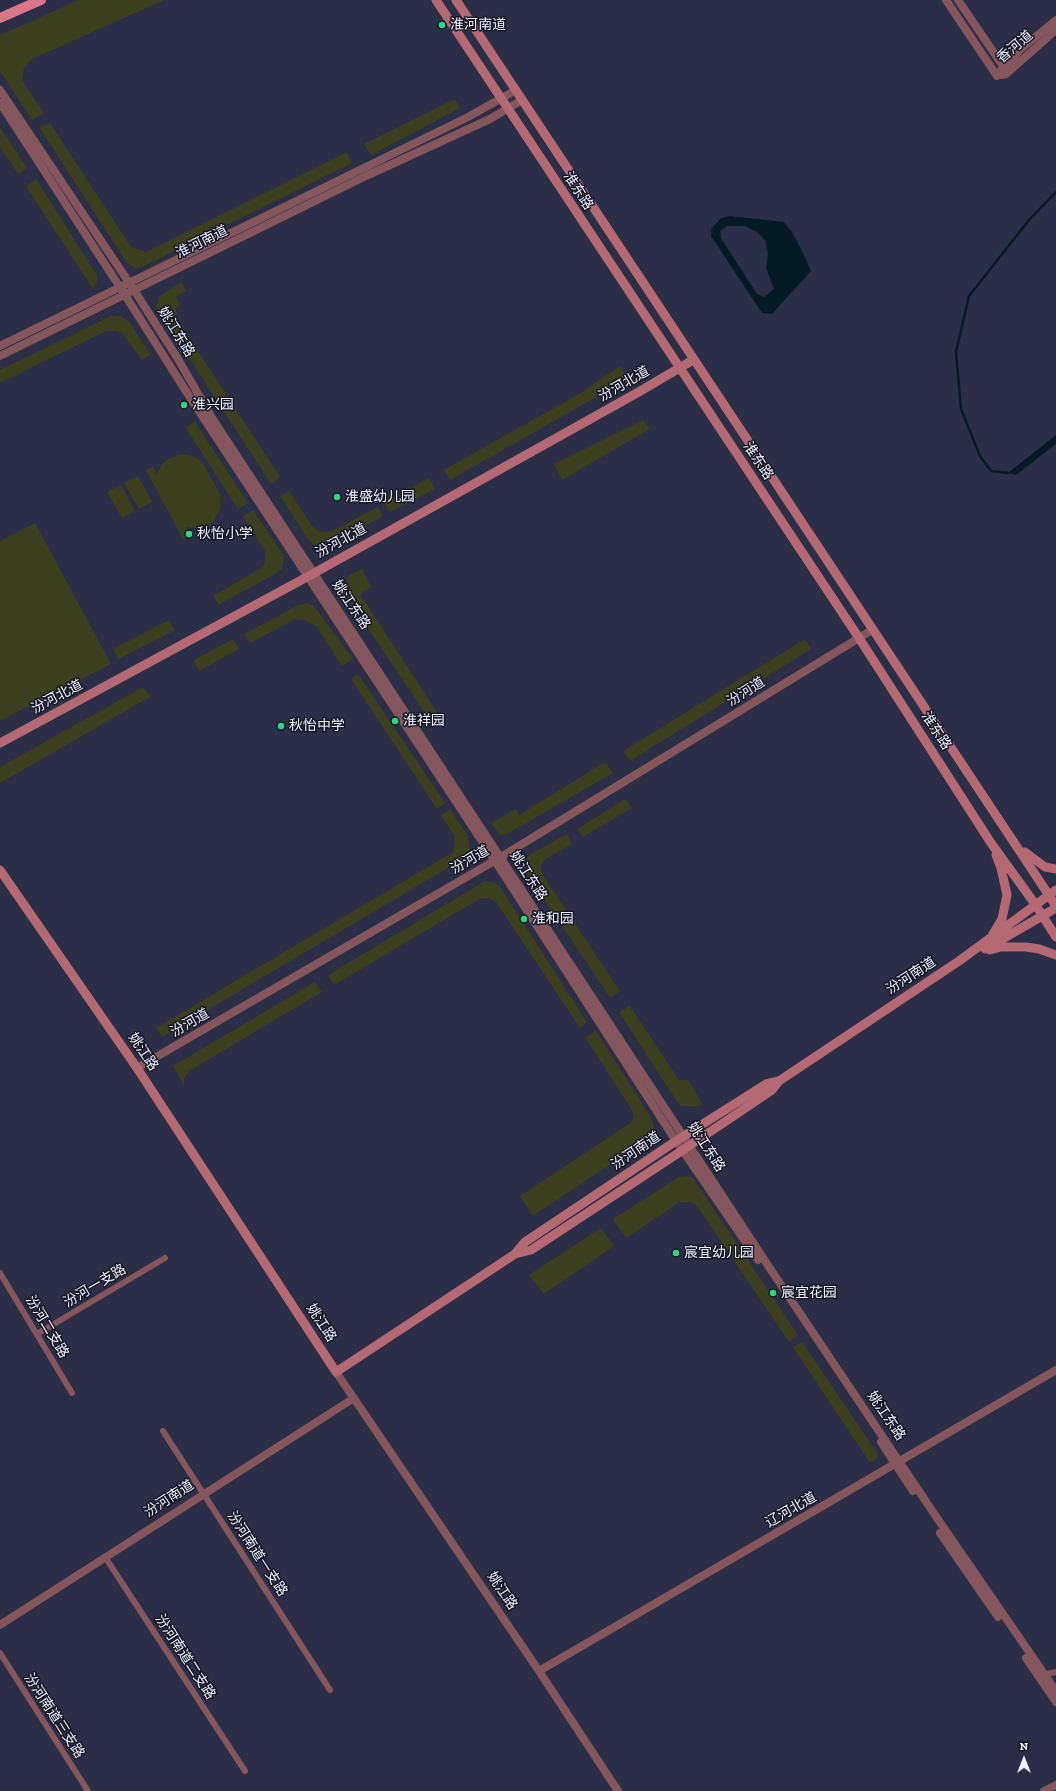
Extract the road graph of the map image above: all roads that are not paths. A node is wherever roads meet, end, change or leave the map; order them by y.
1 (41, 0) edge
2 (436, 0) edge
3 (456, 0) edge
4 (946, 0) edge
5 (958, 0) edge
6 (0, 18) edge
7 (1056, 20) edge
8 (1056, 30) edge
9 (1005, 70) junction
10 (0, 90) edge
11 (516, 90) junction
12 (501, 99) junction
13 (522, 100) junction
14 (0, 104) edge
15 (508, 109) junction
16 (129, 283) junction
17 (120, 287) junction
18 (134, 290) junction
19 (125, 294) junction
20 (0, 346) edge
21 (0, 356) edge
22 (693, 360) junction
23 (679, 368) junction
24 (310, 575) junction
25 (872, 630) junction
26 (859, 638) junction
27 (0, 743) edge
28 (1014, 841) junction
29 (991, 843) junction
30 (498, 859) junction
31 (1056, 869) edge
32 (0, 870) edge
33 (1052, 893) edge
34 (1035, 904) junction
35 (1056, 907) edge
36 (1043, 916) junction
37 (1056, 937) edge
38 (991, 939) junction
39 (978, 952) junction
40 (1056, 955) edge
41 (959, 962) junction
42 (137, 1068) junction
43 (779, 1081) junction
44 (680, 1138) junction
45 (686, 1148) junction
46 (515, 1254) junction
47 (165, 1258) dead end
48 (0, 1273) edge
49 (37, 1334) junction
50 (1056, 1370) edge
51 (336, 1372) junction
52 (72, 1393) dead end
53 (354, 1398) junction
54 (163, 1431) dead end
55 (898, 1463) junction
56 (204, 1493) junction
57 (105, 1557) junction
58 (0, 1625) edge
59 (0, 1653) edge
60 (539, 1671) junction
61 (1056, 1672) edge
62 (1041, 1675) junction
63 (330, 1690) dead end
64 (1056, 1691) edge
65 (1056, 1702) edge
66 (245, 1771) dead end
67 (1056, 1785) edge
68 (88, 1791) edge
69 (618, 1791) edge
70 (1044, 1791) edge

1 - 6 main road
2 - 12 main road, 淮东路
3 - 11 main road, 淮东路
4 - 9 street, 香河道
5 - 9 street
7 - 9 street, 香河道
8 - 9 street, 香河道
10 - 16 street, 姚江东路
11 - 12 street, 淮河南道
11 - 13 main road, 淮东路
12 - 15 main road, 淮东路
12 - 16 street, 淮河南道
13 - 15 street, 淮河南道
13 - 22 main road, 淮东路
14 - 17 street, 姚江东路
15 - 18 street, 淮河南道
15 - 23 main road, 淮东路
16 - 17 street, 淮河南道
16 - 18 street, 姚江东路
17 - 19 street, 姚江东路
17 - 20 street, 淮河南道
18 - 19 street, 淮河南道
18 - 24 street, 姚江东路
19 - 21 street, 淮河南道
19 - 24 street, 姚江东路
22 - 23 main road, 汾河北道
22 - 25 main road, 淮东路
23 - 24 main road, 汾河北道
23 - 26 main road, 淮东路
24 - 27 main road, 汾河北道
24 - 30 street, 姚江东路
25 - 26 street, 汾河道
25 - 28 main road, 淮东路
26 - 29 main road, 淮东路
26 - 30 street, 汾河道
28 - 31 main road
28 - 33 main road, 淮东路
29 - 34 main road, 淮东路
29 - 38 main road
30 - 42 street, 汾河道
30 - 44 street, 姚江东路
32 - 42 main road, 姚江路
33 - 34 main road, 汾河南道
33 - 35 main road, 淮东路
34 - 36 main road, 淮东路
34 - 38 main road, 汾河南道
35 - 36 main road, 汾河南道
36 - 37 main road, 淮东路
36 - 39 main road, 汾河南道
38 - 41 main road, 汾河南道
39 - 40 main road
39 - 41 main road, 汾河南道
41 - 43 main road, 汾河南道
42 - 51 main road, 姚江路
43 - 44 main road, 汾河南道
43 - 45 main road, 汾河南道
44 - 45 street, 姚江东路
44 - 46 main road, 汾河南道
45 - 46 main road, 汾河南道
45 - 55 street, 姚江东路
46 - 51 main road, 汾河南道
47 - 49 street, 汾河一支路
48 - 49 street, 汾河二支路
49 - 52 street, 汾河二支路
50 - 55 street, 辽河北道
51 - 53 street, 姚江路
53 - 56 street, 汾河南道
53 - 60 street, 姚江路
54 - 56 street, 汾河南道一支路
55 - 60 street, 辽河北道
55 - 62 street, 姚江东路
56 - 57 street, 汾河南道
56 - 63 street, 汾河南道一支路
57 - 58 street, 汾河南道
57 - 66 street, 汾河南道二支路
59 - 68 street, 汾河南道三支路
60 - 69 street, 姚江路
61 - 62 street
62 - 64 street, 姚江东路
62 - 65 street, 姚江东路
67 - 70 street

